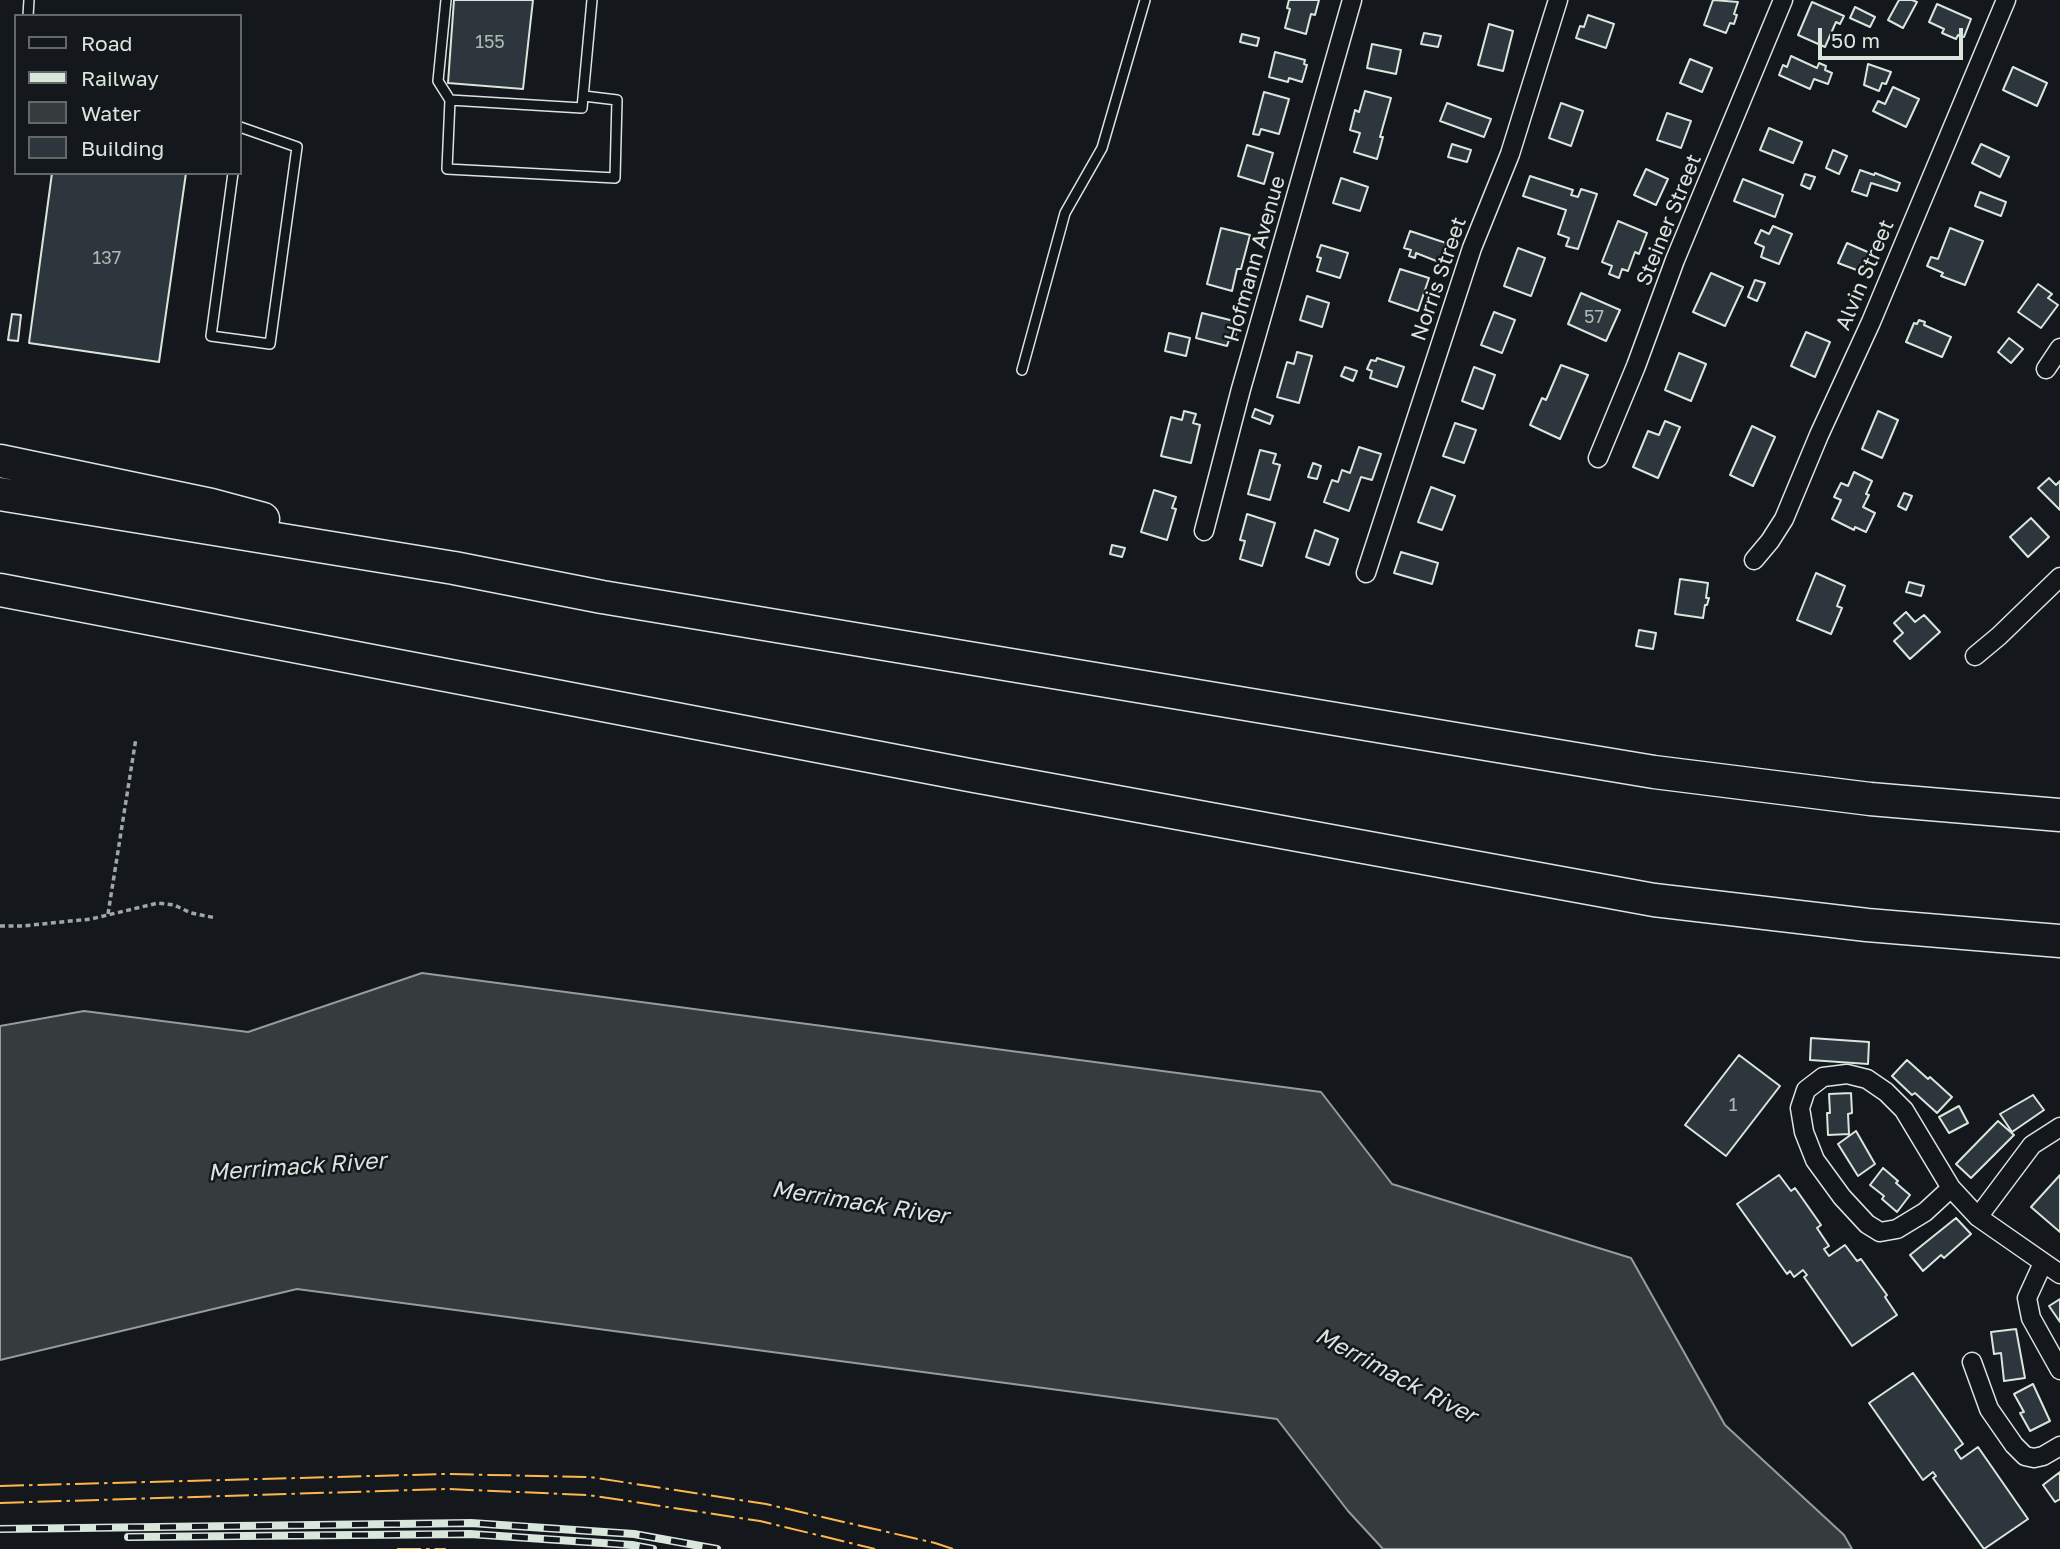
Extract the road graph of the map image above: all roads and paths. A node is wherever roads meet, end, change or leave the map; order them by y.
1 (446, 0) edge
2 (592, 0) edge
3 (1145, 0) edge
4 (1352, 0) edge
5 (1558, 0) edge
6 (1783, 0) edge
7 (2006, 0) edge
8 (584, 96) junction
9 (450, 100) junction
10 (242, 128) edge
11 (233, 175) edge
12 (2060, 348) edge
13 (2046, 369) dead end
14 (1022, 370) dead end
15 (1598, 458) dead end
16 (0, 461) edge
17 (0, 494) edge
18 (1204, 531) dead end
19 (1754, 560) dead end
20 (454, 568) junction
21 (1366, 573) dead end
22 (2060, 578) edge
23 (0, 590) edge
24 (1975, 656) dead end
25 (136, 738) dead end
26 (2060, 816) edge
27 (108, 914) junction
28 (216, 918) dead end
29 (0, 926) edge
30 (2060, 941) edge
31 (2060, 1127) edge
32 (1951, 1188) junction
33 (1978, 1217) junction
34 (2043, 1263) junction
35 (2060, 1273) edge
36 (1972, 1362) dead end
37 (2060, 1370) edge
38 (2060, 1446) edge

1 - 9 lane
2 - 8 lane
3 - 14 lane
4 - 18 street, Hofmann Avenue
5 - 21 street, Norris Street
6 - 15 street, Steiner Street
7 - 19 street, Alvin Street
8 - 9 lane
8 - 9 lane
10 - 11 lane
12 - 13 street
16 - 20 highway
17 - 20 highway
20 - 26 highway
22 - 24 street
23 - 30 highway
25 - 27 path
27 - 28 path
27 - 29 path
31 - 33 street
32 - 32 street
32 - 33 street
33 - 34 street
34 - 35 street
34 - 37 street
36 - 38 street

